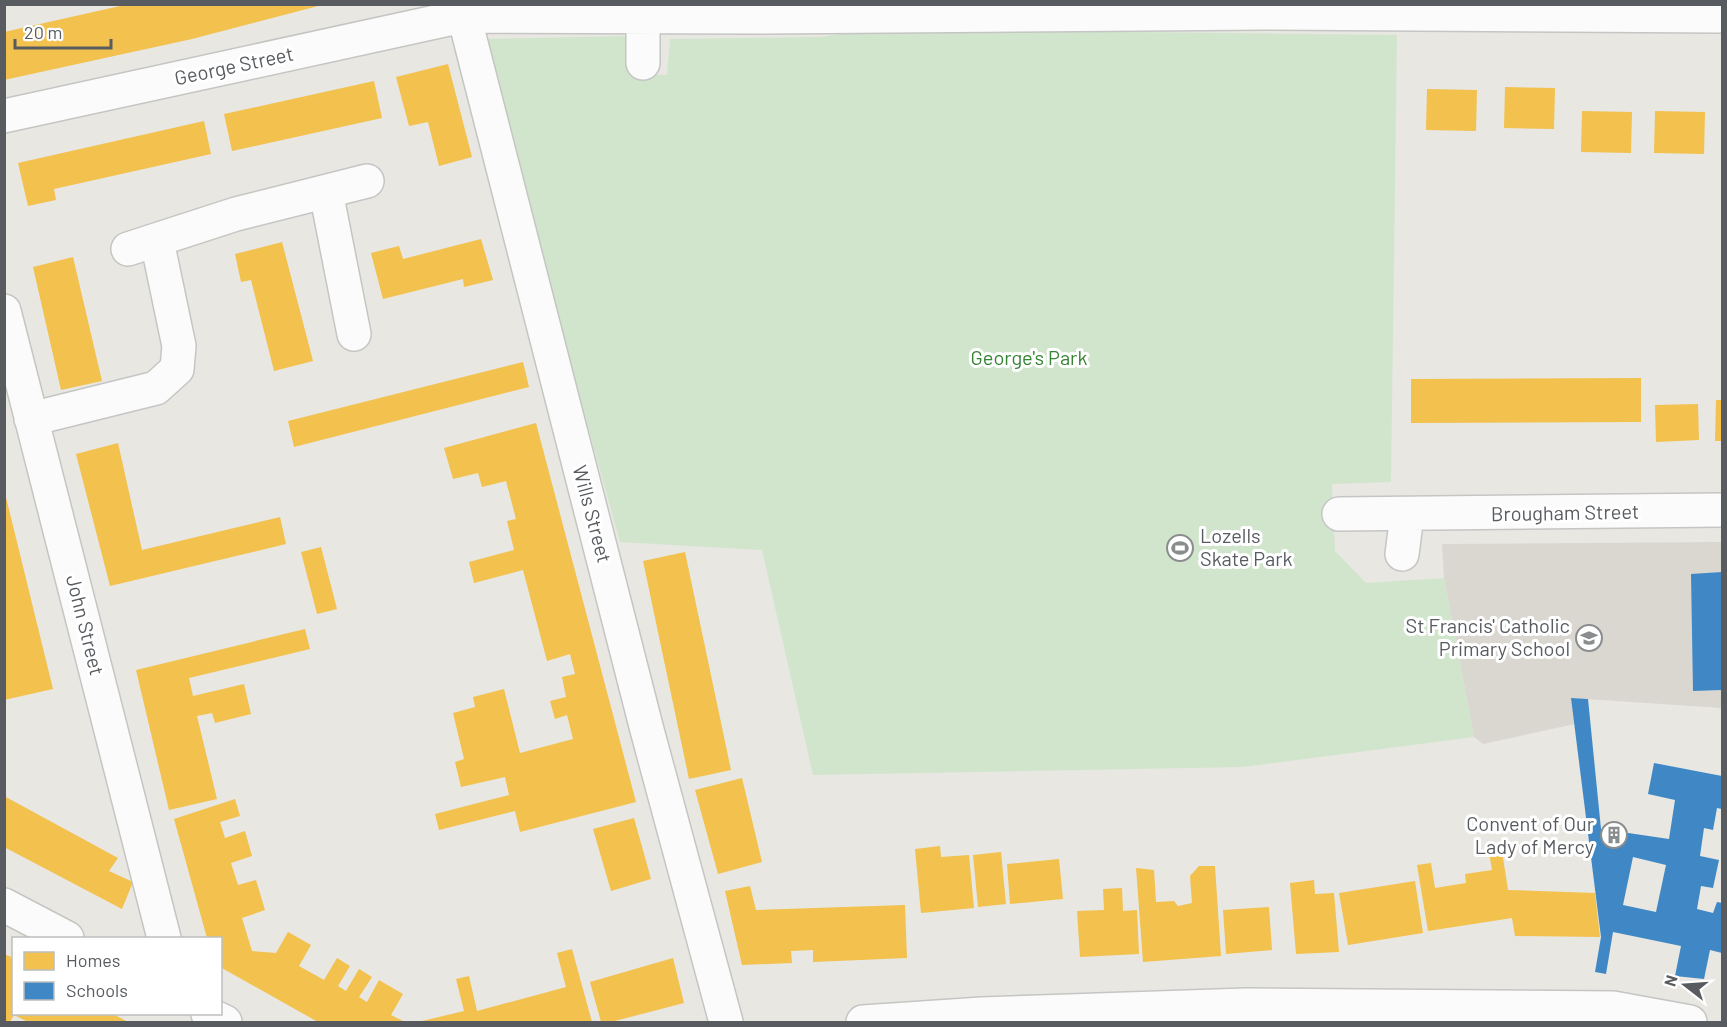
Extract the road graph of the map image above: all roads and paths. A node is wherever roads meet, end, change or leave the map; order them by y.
1 (954, 9) edge
2 (1264, 9) edge
3 (1540, 9) edge
4 (462, 10) edge
5 (759, 11) edge
6 (643, 16) junction
7 (1722, 16) edge
8 (643, 63) dead end
9 (4, 116) edge
10 (367, 180) dead end
11 (326, 192) junction
12 (4, 311) edge
13 (354, 334) dead end
14 (31, 419) junction
15 (1722, 510) edge
16 (1339, 514) dead end
17 (1407, 515) junction
18 (1402, 554) dead end
19 (4, 905) edge
20 (63, 937) edge
21 (163, 937) edge
22 (1318, 1014) edge
23 (210, 1015) edge
24 (225, 1023) edge
25 (726, 1023) edge
26 (863, 1023) edge
27 (1690, 1023) edge

1 - 2 street, George Street
1 - 5 street, George Street
2 - 3 street, George Street
3 - 7 street, George Street
4 - 6 street, George Street
4 - 9 street, George Street
4 - 25 street, Wills Street
5 - 6 street, George Street
6 - 8 street
10 - 11 street
11 - 13 street
11 - 14 street
12 - 14 street, John Street
14 - 21 street, John Street
15 - 17 street, Brougham Street
16 - 17 street, Brougham Street
17 - 18 street
19 - 20 street
22 - 26 street
22 - 27 street
23 - 24 street

